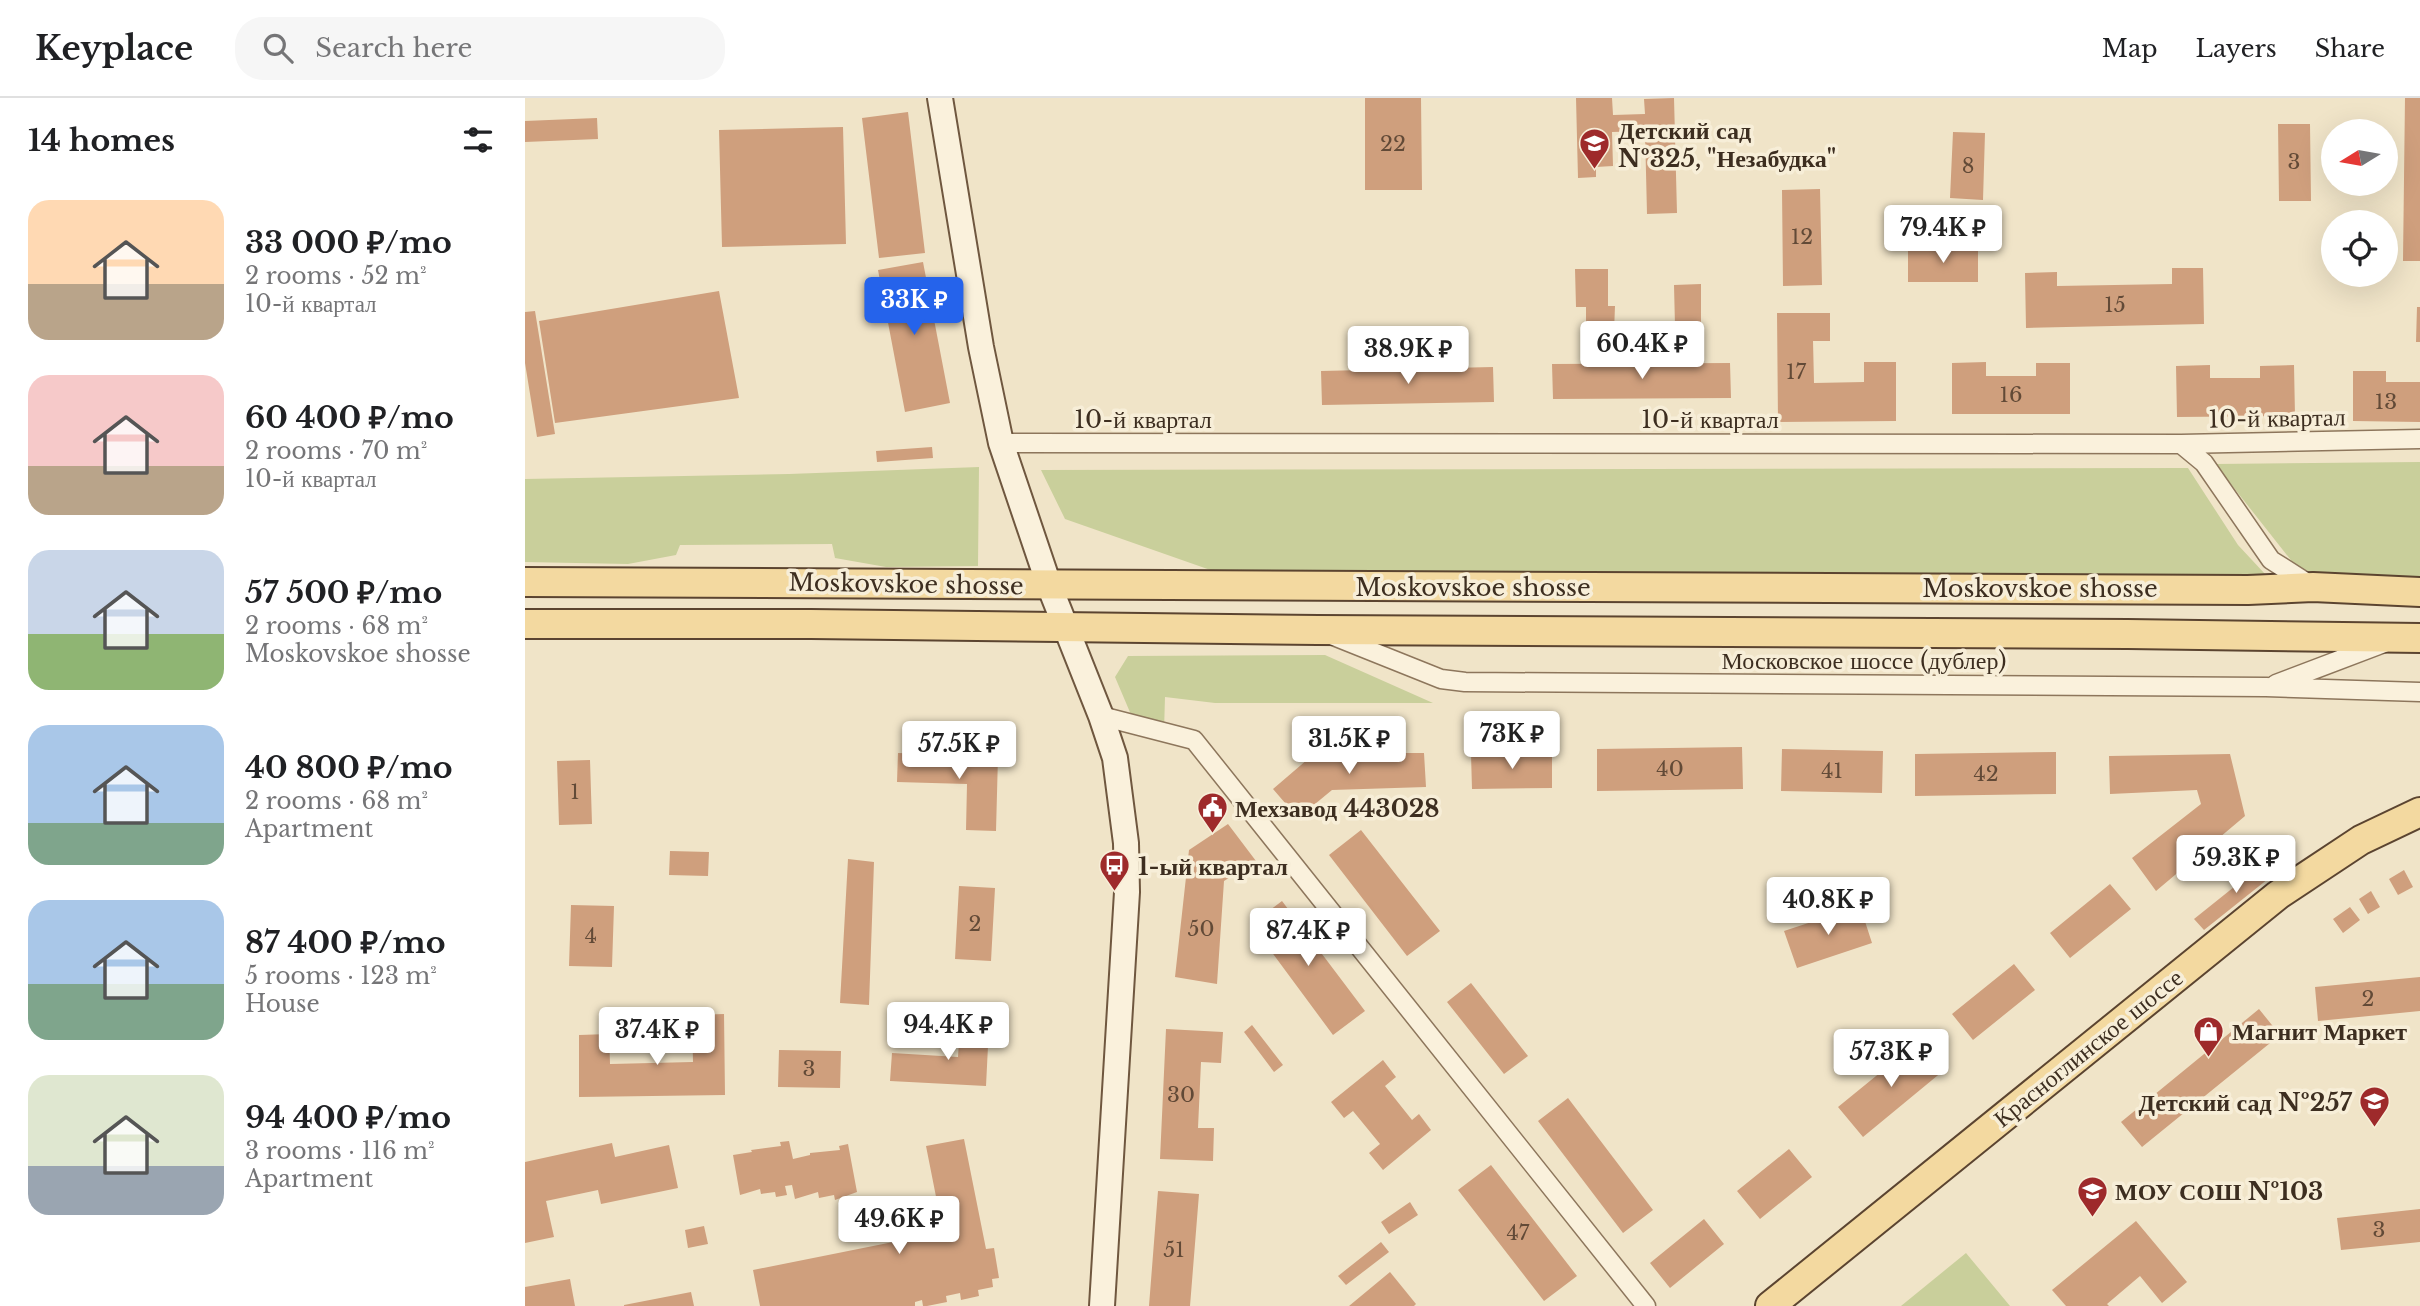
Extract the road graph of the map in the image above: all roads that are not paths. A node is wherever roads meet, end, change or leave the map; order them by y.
1 (940, 98) edge
2 (2420, 439) edge
3 (1000, 443) junction
4 (2182, 444) junction
5 (525, 582) edge
6 (1049, 585) junction
7 (2313, 587) junction
8 (2420, 592) edge
9 (525, 624) edge
10 (1065, 627) junction
11 (1318, 630) junction
12 (2407, 638) edge
13 (2266, 687) junction
14 (2420, 692) edge
15 (1101, 716) junction
16 (2420, 812) edge
17 (1102, 1306) edge
18 (1646, 1306) edge
19 (1770, 1306) edge

1 - 3 street
2 - 4 street, 10-й квартал
3 - 4 street, 10-й квартал
3 - 6 street
4 - 7 street
5 - 6 main road, Moskovskoe shosse
6 - 7 main road, Moskovskoe shosse
6 - 10 street
7 - 8 main road, Moskovskoe shosse
9 - 10 main road, Moskovskoe shosse
10 - 11 main road, Moskovskoe shosse
10 - 15 street
11 - 12 main road, Moskovskoe shosse
11 - 13 street, Московское шоссе (дублер)
12 - 13 street
13 - 14 street, Московское шоссе (дублер)
15 - 17 street
15 - 18 street
16 - 19 main road, Красноглинское шоссе

